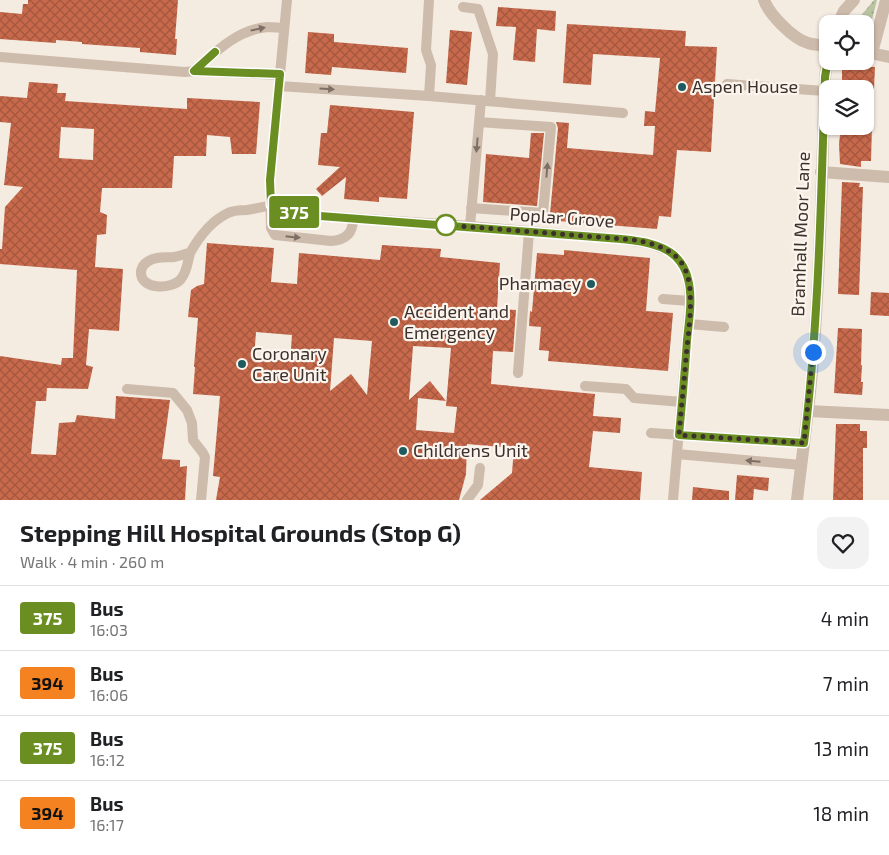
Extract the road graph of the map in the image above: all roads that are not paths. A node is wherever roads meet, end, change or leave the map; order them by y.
1 (287, 0) edge
2 (429, 0) edge
3 (764, 0) edge
4 (854, 0) edge
5 (886, 0) edge
6 (463, 7) dead end
7 (842, 15) edge
8 (284, 28) junction
9 (874, 35) edge
10 (819, 45) edge
11 (874, 54) edge
12 (0, 57) edge
13 (889, 57) edge
14 (194, 71) junction
15 (280, 74) junction
16 (727, 84) dead end
17 (279, 86) junction
18 (819, 91) edge
19 (429, 96) junction
20 (485, 101) junction
21 (623, 113) dead end
22 (479, 122) junction
23 (823, 135) edge
24 (821, 172) junction
25 (889, 177) edge
26 (271, 205) junction
27 (471, 208) junction
28 (353, 219) junction
29 (470, 226) junction
30 (529, 232) junction
31 (190, 253) junction
32 (663, 299) dead end
33 (690, 301) junction
34 (689, 324) junction
35 (724, 327) dead end
36 (518, 372) dead end
37 (585, 386) dead end
38 (127, 389) dead end
39 (682, 402) junction
40 (808, 411) junction
41 (889, 415) edge
42 (651, 433) dead end
43 (679, 435) junction
44 (804, 443) junction
45 (677, 454) junction
46 (801, 465) junction
47 (480, 468) dead end
48 (201, 500) edge
49 (467, 500) edge
50 (673, 500) edge
51 (797, 500) edge

1 - 8 lane
2 - 19 lane
3 - 10 street
4 - 7 street
5 - 9 street
6 - 20 lane
14 -> 8 lane
8 - 15 lane
11 - 13 street
12 - 14 lane
14 - 15 lane
15 - 17 lane
16 - 18 lane
17 -> 19 lane
17 - 26 lane
19 - 20 lane
20 - 21 lane
20 - 22 lane
22 -> 27 lane
27 -> 22 lane
23 - 24 street, Bramhall Moor Lane
24 - 25 street
24 - 40 street, Bramhall Moor Lane
26 - 28 lane, Poplar Grove
26 -> 28 lane
26 - 31 lane
27 - 29 lane
28 - 29 lane, Poplar Grove
29 - 30 lane, Poplar Grove
30 - 33 lane, Poplar Grove
30 - 36 lane
31 - 31 lane
32 - 33 lane
33 - 34 lane, Poplar Grove
34 - 35 lane
34 - 39 lane, Poplar Grove
37 - 39 lane
38 - 48 lane
39 - 43 lane, Poplar Grove
40 - 41 street
40 - 44 street, Bramhall Moor Lane
42 - 43 lane
43 - 44 lane
43 - 45 lane, Poplar Grove
44 - 46 street, Bramhall Moor Lane
46 -> 45 lane
45 - 50 lane, Poplar Grove
46 - 51 street, Bramhall Moor Lane
47 - 49 lane

